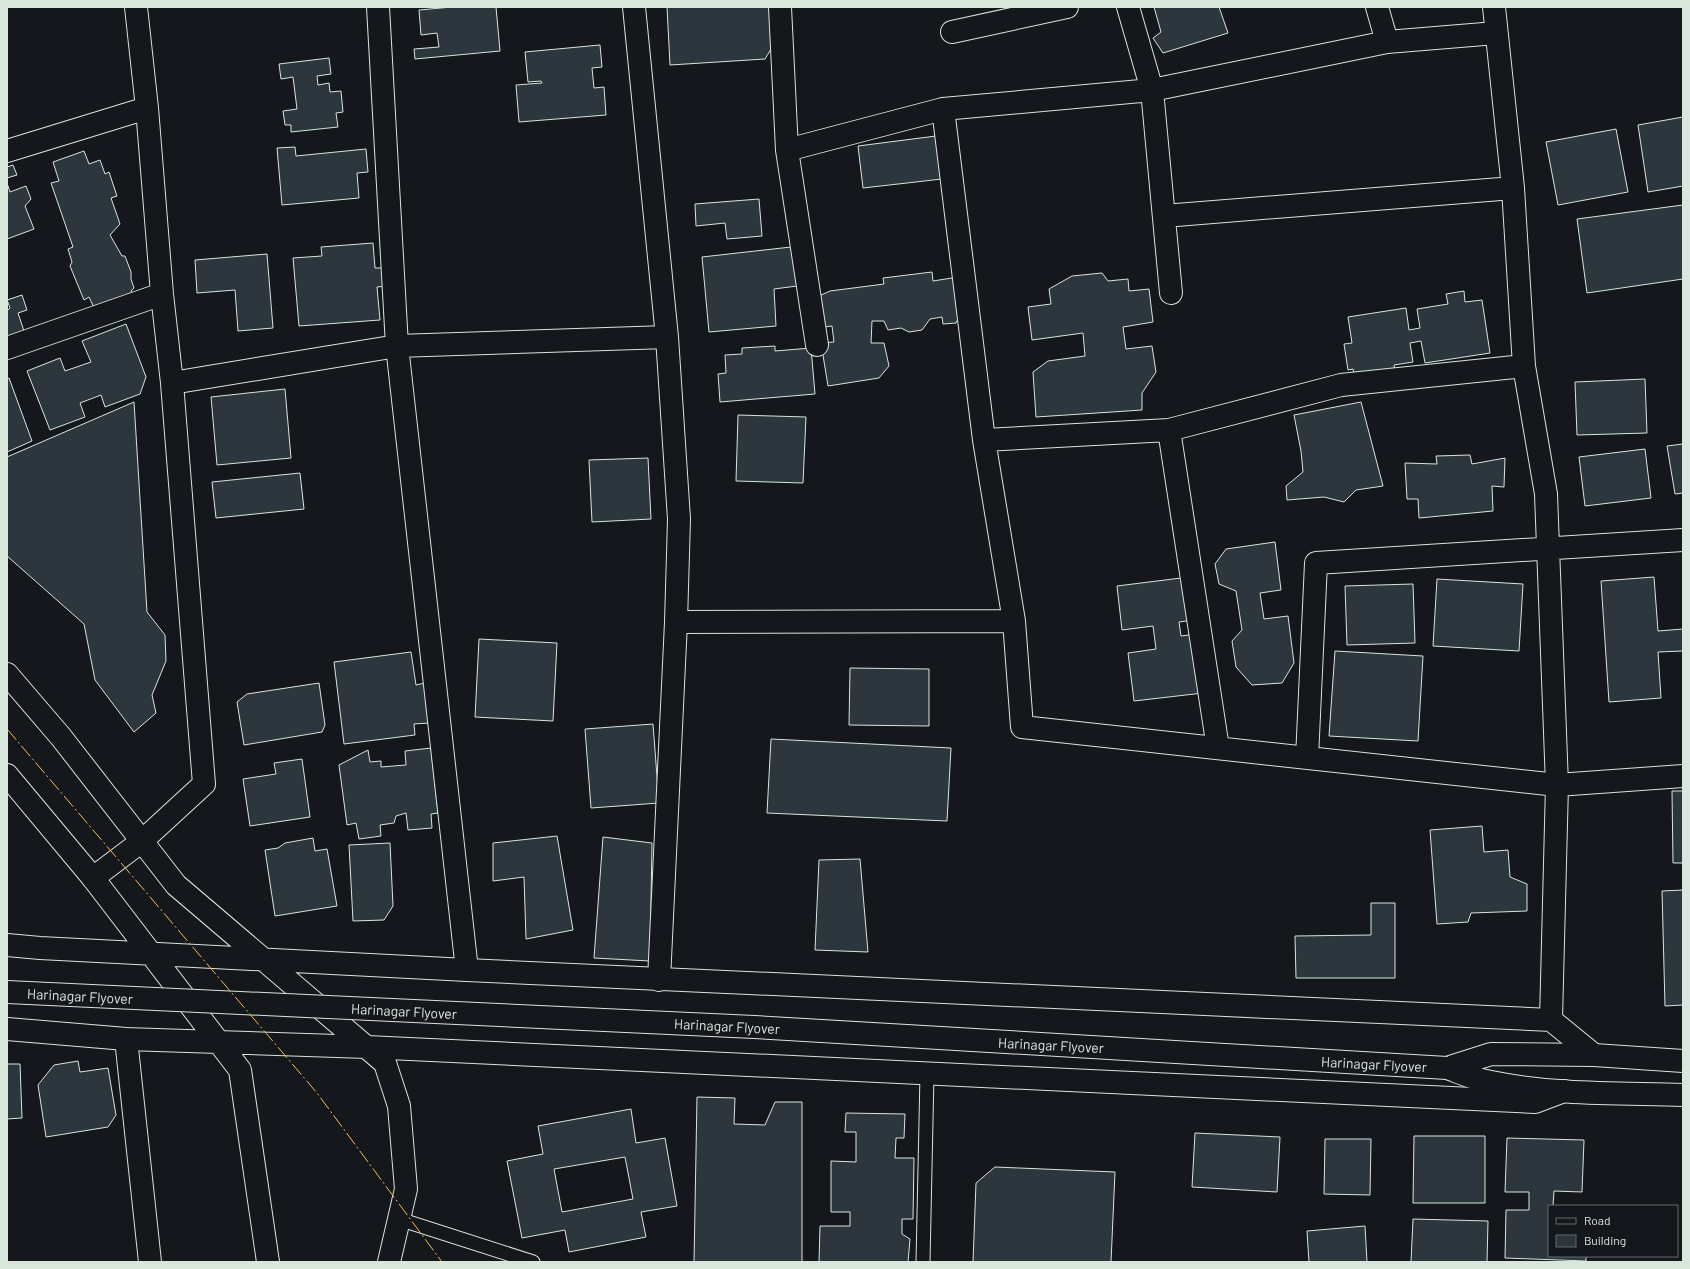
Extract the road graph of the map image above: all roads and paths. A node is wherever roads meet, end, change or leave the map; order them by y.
1 (136, 7) edge
2 (378, 7) edge
3 (634, 7) edge
4 (780, 7) edge
5 (1067, 7) edge
6 (1128, 7) edge
7 (1377, 7) edge
8 (1494, 7) edge
9 (952, 32) dead end
10 (1496, 33) junction
11 (1386, 42) junction
12 (1152, 90) junction
13 (147, 108) junction
14 (943, 109) junction
15 (787, 150) junction
16 (7, 151) edge
17 (1513, 188) junction
18 (1164, 216) junction
19 (1171, 293) dead end
20 (162, 294) junction
21 (667, 337) junction
22 (817, 345) dead end
23 (397, 346) junction
24 (7, 348) edge
25 (1524, 366) junction
26 (172, 383) junction
27 (1169, 430) junction
28 (984, 440) junction
29 (1683, 540) edge
30 (1548, 548) junction
31 (1014, 621) junction
32 (676, 622) junction
33 (7, 674) edge
34 (1218, 748) junction
35 (1307, 758) junction
36 (7, 775) edge
37 (1683, 776) edge
38 (1556, 785) junction
39 (142, 841) junction
40 (93, 878) junction
41 (7, 945) edge
42 (152, 955) junction
43 (264, 961) junction
44 (467, 970) junction
45 (659, 980) junction
46 (7, 992) edge
47 (1551, 1020) junction
48 (7, 1029) edge
49 (126, 1039) junction
50 (218, 1042) junction
51 (367, 1047) junction
52 (1594, 1055) junction
53 (1683, 1061) edge
54 (1447, 1068) junction
55 (927, 1074) junction
56 (1564, 1091) junction
57 (1683, 1095) edge
58 (399, 1219) junction
59 (150, 1262) edge
60 (268, 1262) edge
61 (390, 1262) edge
62 (533, 1262) edge
63 (923, 1262) edge

1 - 13 street
2 - 23 street
3 - 21 street
4 - 15 street
5 - 9 street
6 - 12 street
7 - 11 street
8 - 10 street
10 - 11 street
10 - 17 street
11 - 12 street
12 - 14 street
12 - 18 street
13 - 16 street
13 - 20 street
14 - 15 street
14 - 28 street
15 - 22 street
17 - 18 street
17 - 25 street
18 - 19 street
20 - 24 street
20 - 26 street
21 - 23 street
21 - 32 street
23 - 26 street
23 - 44 street
25 - 27 street
25 - 30 street
26 - 39 street
27 - 28 street
27 - 34 street
28 - 31 street
29 - 30 street
30 - 35 street
30 - 38 street
31 - 32 street
31 - 34 street
32 - 45 street
33 - 39 street
34 - 35 street
35 - 38 street
36 - 40 street
37 - 38 street
38 - 47 street
39 - 40 street
39 - 43 street
40 - 42 street
41 - 42 street
42 - 43 street
42 - 50 street
43 - 44 street
43 - 51 street
44 - 45 street
45 - 47 street
46 - 54 street, Harinagar Flyover, bridge
47 - 52 street
48 - 49 street
49 - 50 street
49 - 59 street
50 - 51 street
50 - 60 street
51 - 55 street
51 - 58 street
52 - 53 street, Harinagar Flyover
52 - 54 street, Harinagar Flyover
54 - 56 street, Harinagar Flyover
55 - 56 street
55 - 63 lane
56 - 57 street, Harinagar Flyover
58 - 61 street
58 - 62 lane

